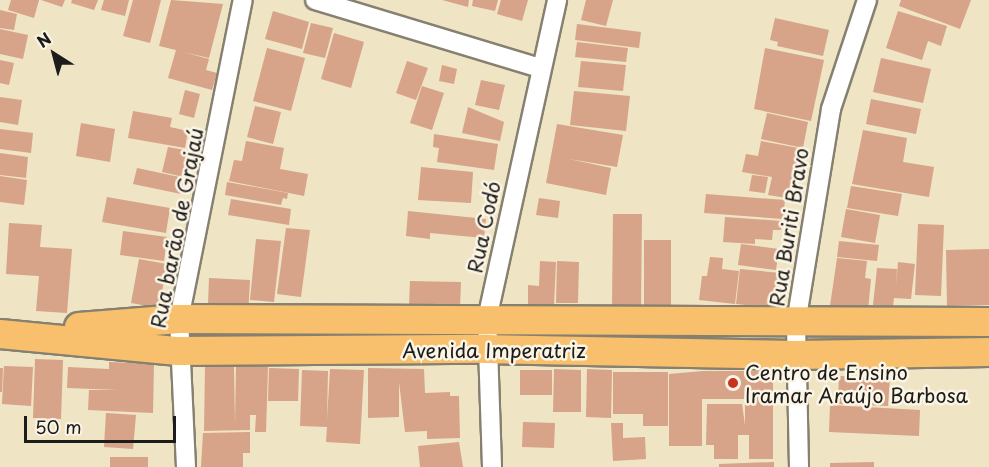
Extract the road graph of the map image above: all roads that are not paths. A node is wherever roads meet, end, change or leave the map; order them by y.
1 (243, 0) edge
2 (315, 0) edge
3 (557, 0) edge
4 (867, 0) edge
5 (540, 68) junction
6 (179, 319) junction
7 (487, 319) junction
8 (989, 322) edge
9 (796, 323) junction
10 (0, 334) edge
11 (486, 349) junction
12 (178, 351) junction
13 (989, 352) edge
14 (795, 355) junction
15 (186, 467) edge
16 (492, 467) edge
17 (799, 467) edge

1 - 6 street, Rua barão de Grajaú
2 - 5 street
3 - 5 street, Rua Codó
4 - 9 street, Rua Buriti Bravo
5 - 7 street, Rua Codó
6 - 7 main road, Avenida Imperatriz
6 - 10 main road, Avenida Imperatriz
6 - 12 street, Rua barão de Grajaú
7 - 9 main road, Avenida Imperatriz
7 - 11 street, Rua Codó
8 - 9 main road, Avenida Imperatriz
9 - 14 street, Rua Buriti Bravo
10 - 12 main road, Avenida Imperatriz
11 - 12 main road, Avenida Imperatriz
11 - 14 main road, Avenida Imperatriz
11 - 16 street, Rua Codó
12 - 15 street, Rua barão de Grajaú
13 - 14 main road, Avenida Imperatriz
14 - 17 street, Rua Buriti Bravo

